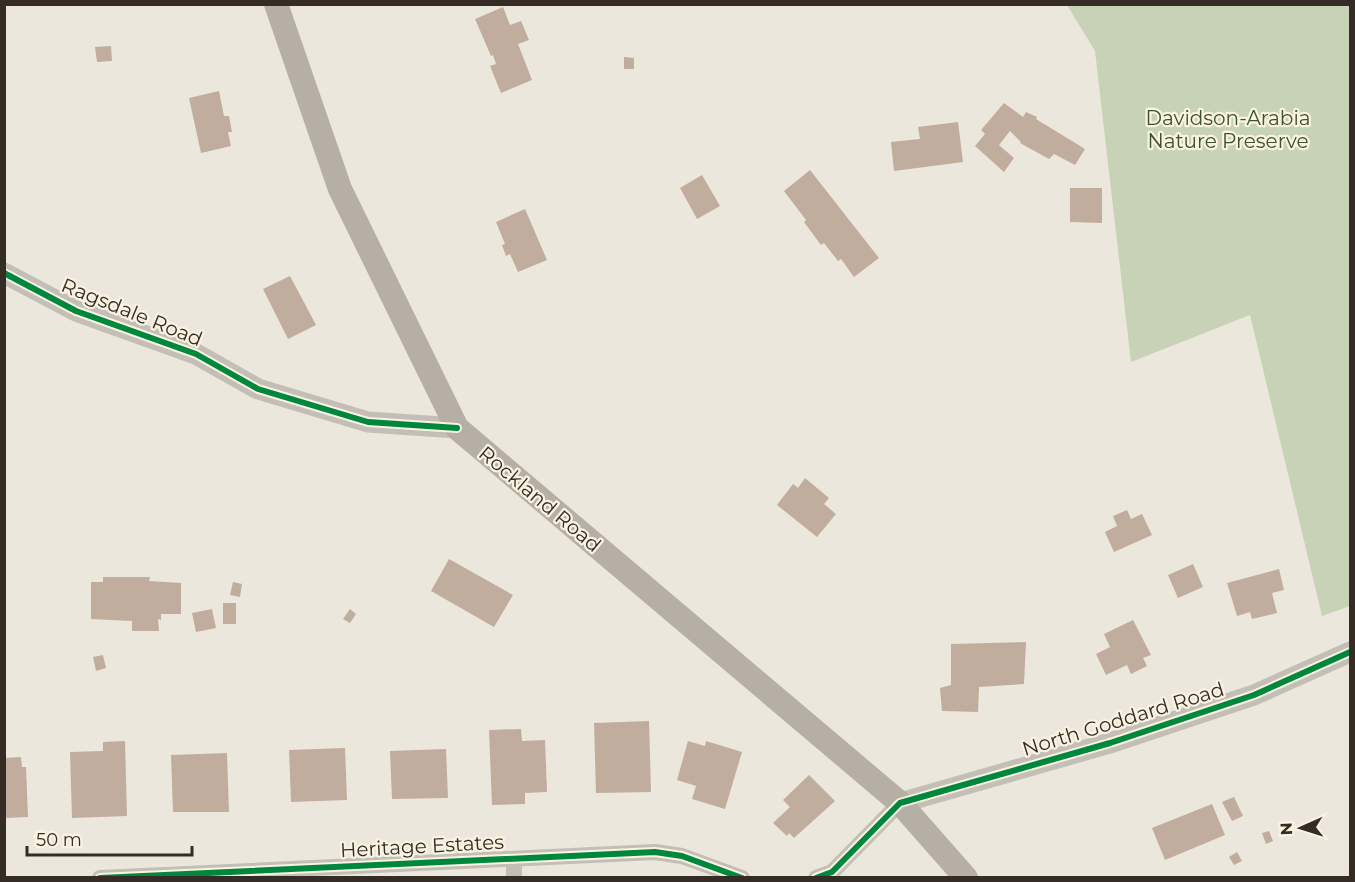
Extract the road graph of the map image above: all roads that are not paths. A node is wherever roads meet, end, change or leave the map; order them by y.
1 (276, 4) edge
2 (4, 273) edge
3 (457, 428) junction
4 (1350, 652) edge
5 (900, 803) junction
6 (514, 858) junction
7 (100, 878) edge
8 (514, 878) edge
9 (742, 878) edge
10 (816, 878) edge
11 (966, 878) edge

1 - 3 main road, Rockland Road
2 - 3 street, Ragsdale Road
3 - 5 main road, Rockland Road
4 - 5 street, North Goddard Road
5 - 10 street
5 - 11 main road, Rockland Road
6 - 7 street, Heritage Estates
6 - 8 street
6 - 9 street, Heritage Estates

